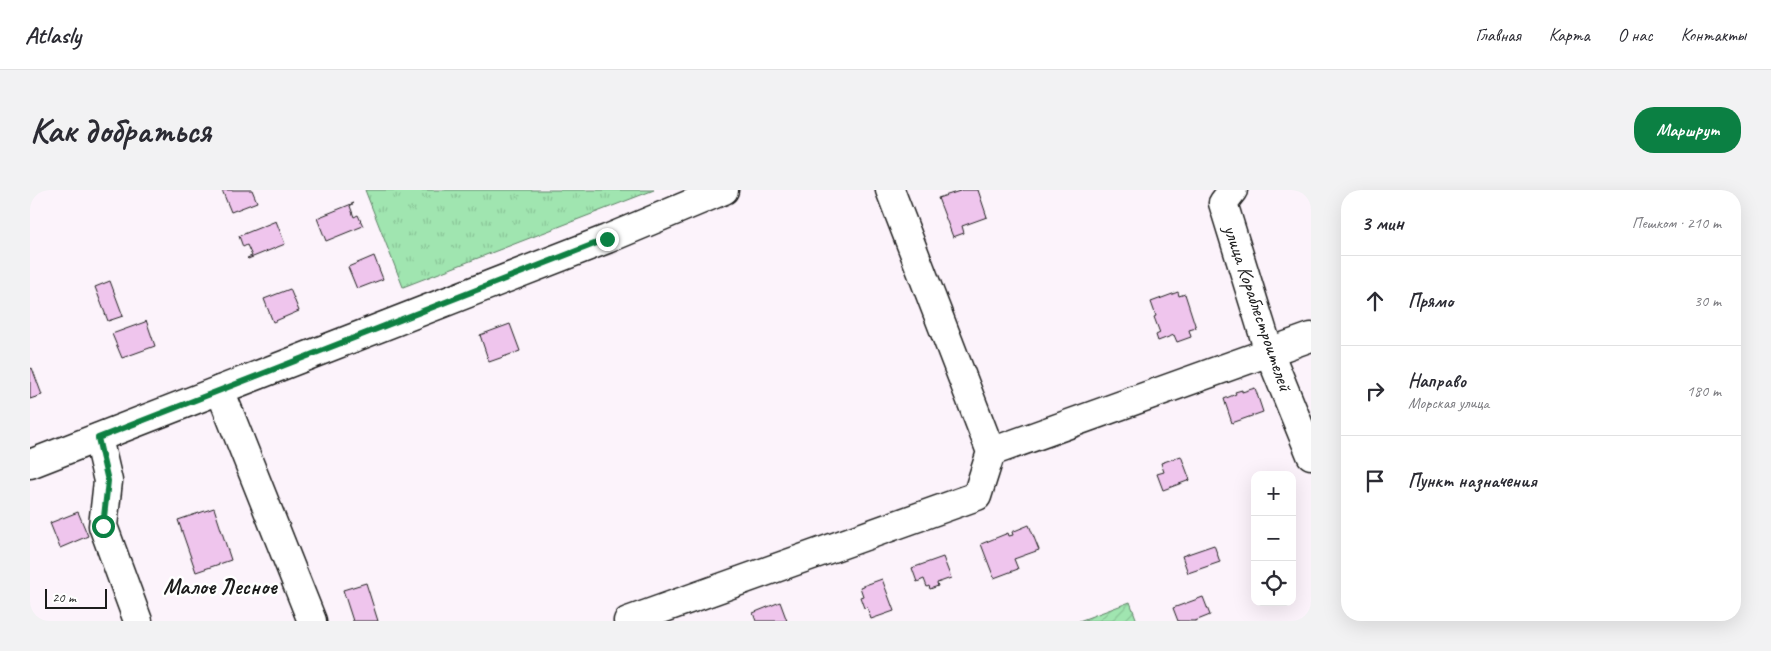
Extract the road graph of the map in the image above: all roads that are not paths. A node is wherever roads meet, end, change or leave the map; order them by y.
1 (724, 190) edge
2 (890, 190) edge
3 (1233, 190) edge
4 (1311, 337) edge
5 (1269, 352) junction
6 (220, 390) junction
7 (98, 438) junction
8 (991, 452) junction
9 (1311, 455) edge
10 (30, 464) edge
11 (138, 621) edge
12 (312, 621) edge
13 (628, 621) edge

1 - 6 street
2 - 8 street
3 - 5 street, улица Кораблестроителей
4 - 5 street
5 - 8 street
5 - 9 street, улица Кораблестроителей
6 - 7 street
6 - 12 street
7 - 10 street
7 - 11 street
8 - 13 street

